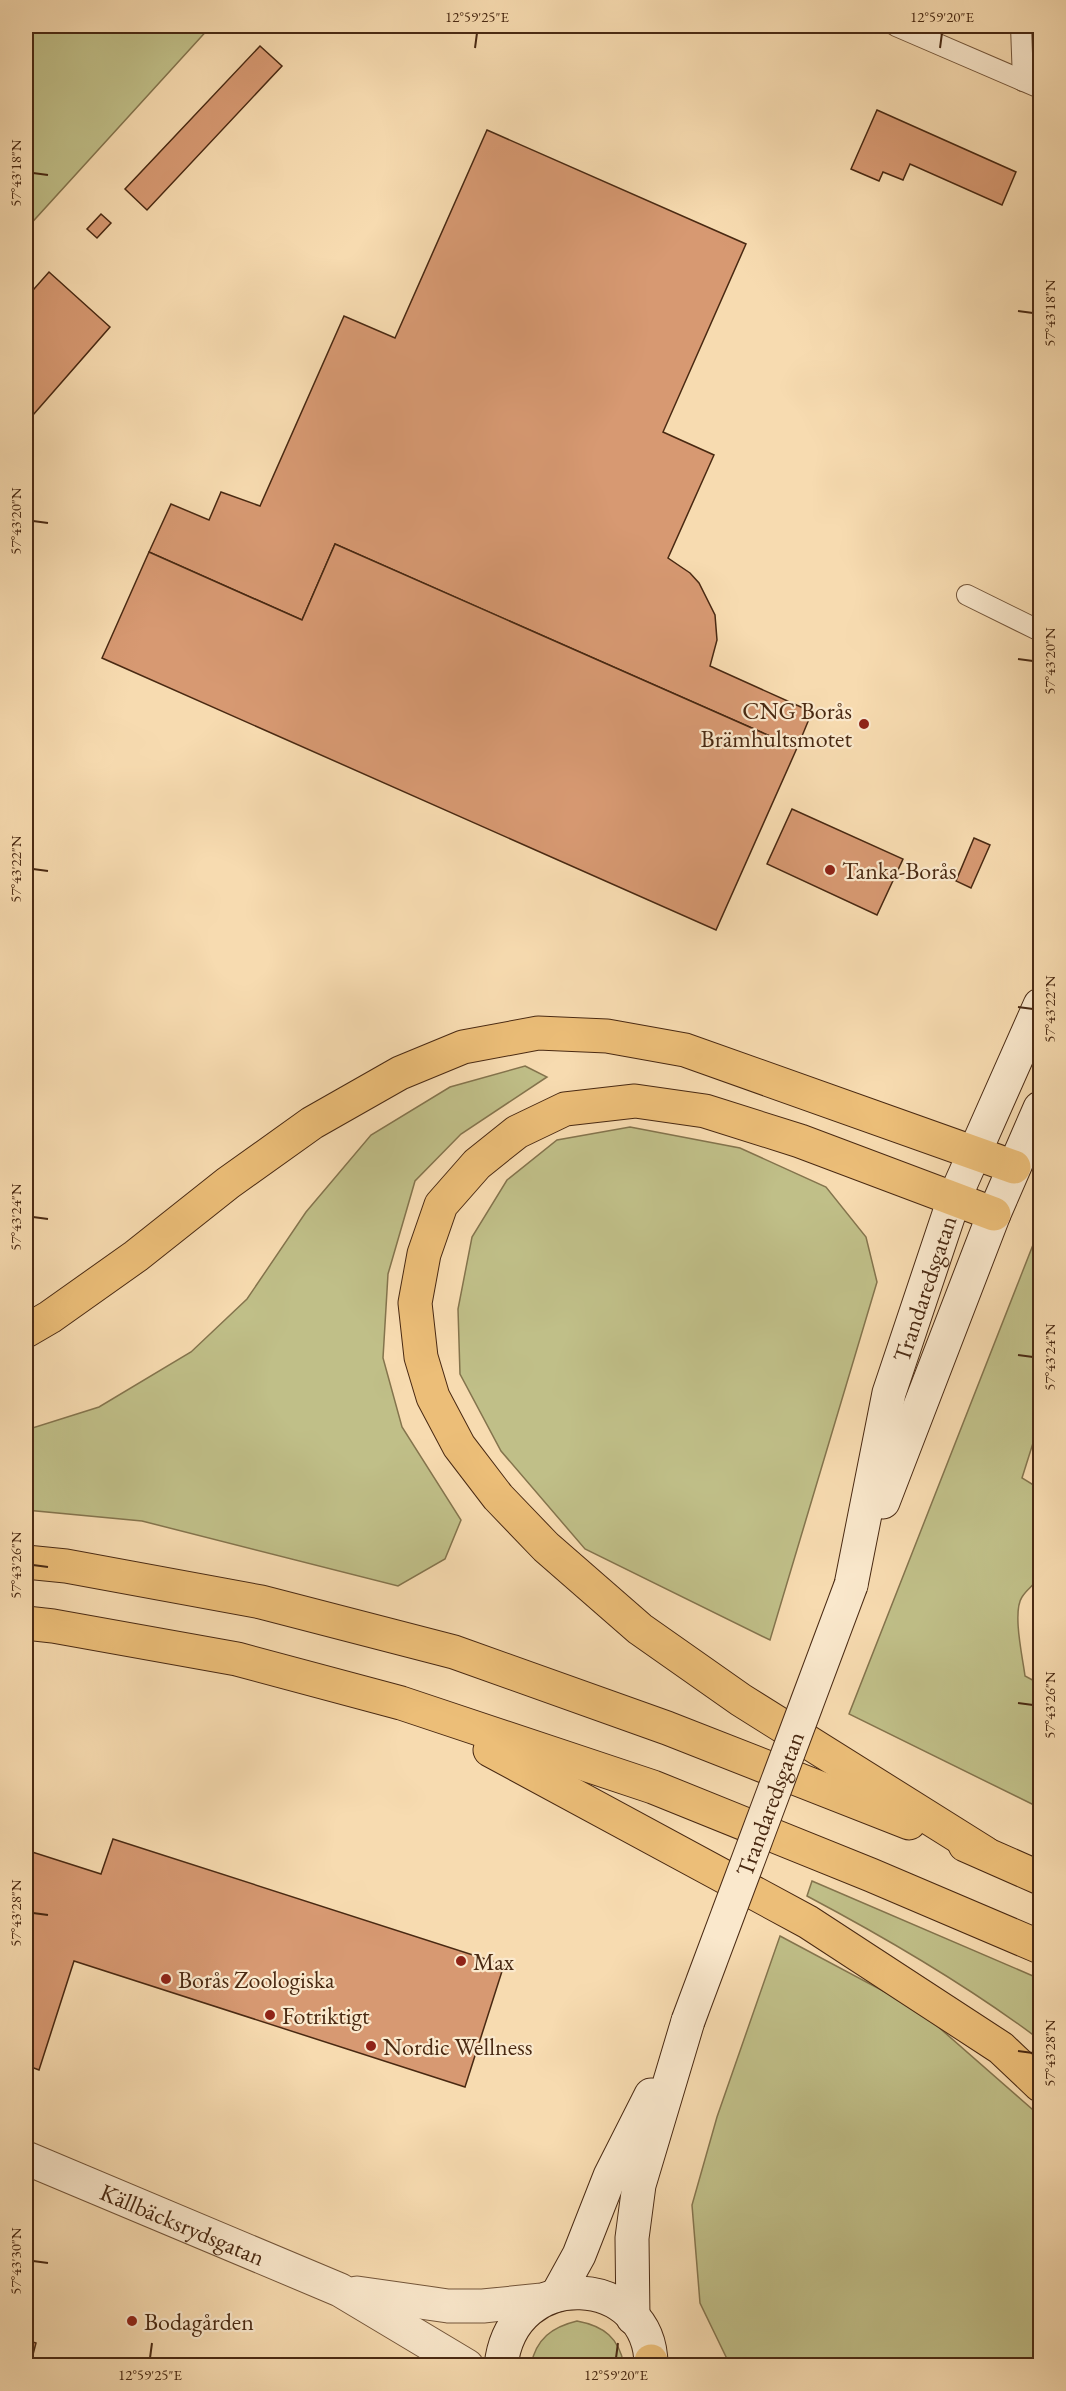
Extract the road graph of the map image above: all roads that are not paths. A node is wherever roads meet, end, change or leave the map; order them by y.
1 (896, 26) edge
2 (1021, 26) edge
3 (1032, 85) edge
4 (967, 595) dead end
5 (1041, 631) edge
6 (1041, 1005) edge
7 (1041, 1108) edge
8 (973, 1152) junction
9 (1014, 1167) junction
10 (954, 1198) junction
11 (994, 1214) junction
12 (26, 1331) edge
13 (26, 1562) edge
14 (851, 1585) junction
15 (26, 1623) edge
16 (401, 1703) junction
17 (985, 1853) junction
18 (1041, 1878) edge
19 (1041, 1947) edge
20 (688, 2021) junction
21 (1041, 2085) edge
22 (26, 2158) edge
23 (340, 2290) junction
24 (549, 2297) junction
25 (633, 2318) junction
26 (652, 2364) edge
27 (467, 2366) edge
28 (501, 2366) edge

1 - 3 lane
2 - 3 lane
4 - 5 lane
6 - 8 street, Trandaredsgatan
7 - 9 street, Trandaredsgatan
8 - 9 highway
8 - 10 street, Trandaredsgatan
8 - 12 highway
9 - 11 street, Trandaredsgatan
10 - 11 highway
10 - 14 street, Trandaredsgatan
10 - 17 highway
11 - 14 street, Trandaredsgatan
13 - 17 highway
14 - 20 street, Trandaredsgatan, bridge
15 - 16 highway
16 - 19 highway
16 - 21 highway
17 - 18 highway
20 - 24 street, Trandaredsgatan
20 - 25 street, Trandaredsgatan
22 - 23 street, Källbäcksrydsgatan
23 - 24 street, Källbäcksrydsgatan
23 - 27 street, Källbäcksrydsgatan
24 - 25 street, Källbäcksrydsgatan
24 - 28 street
25 - 26 street, Källbäcksrydsgatan

